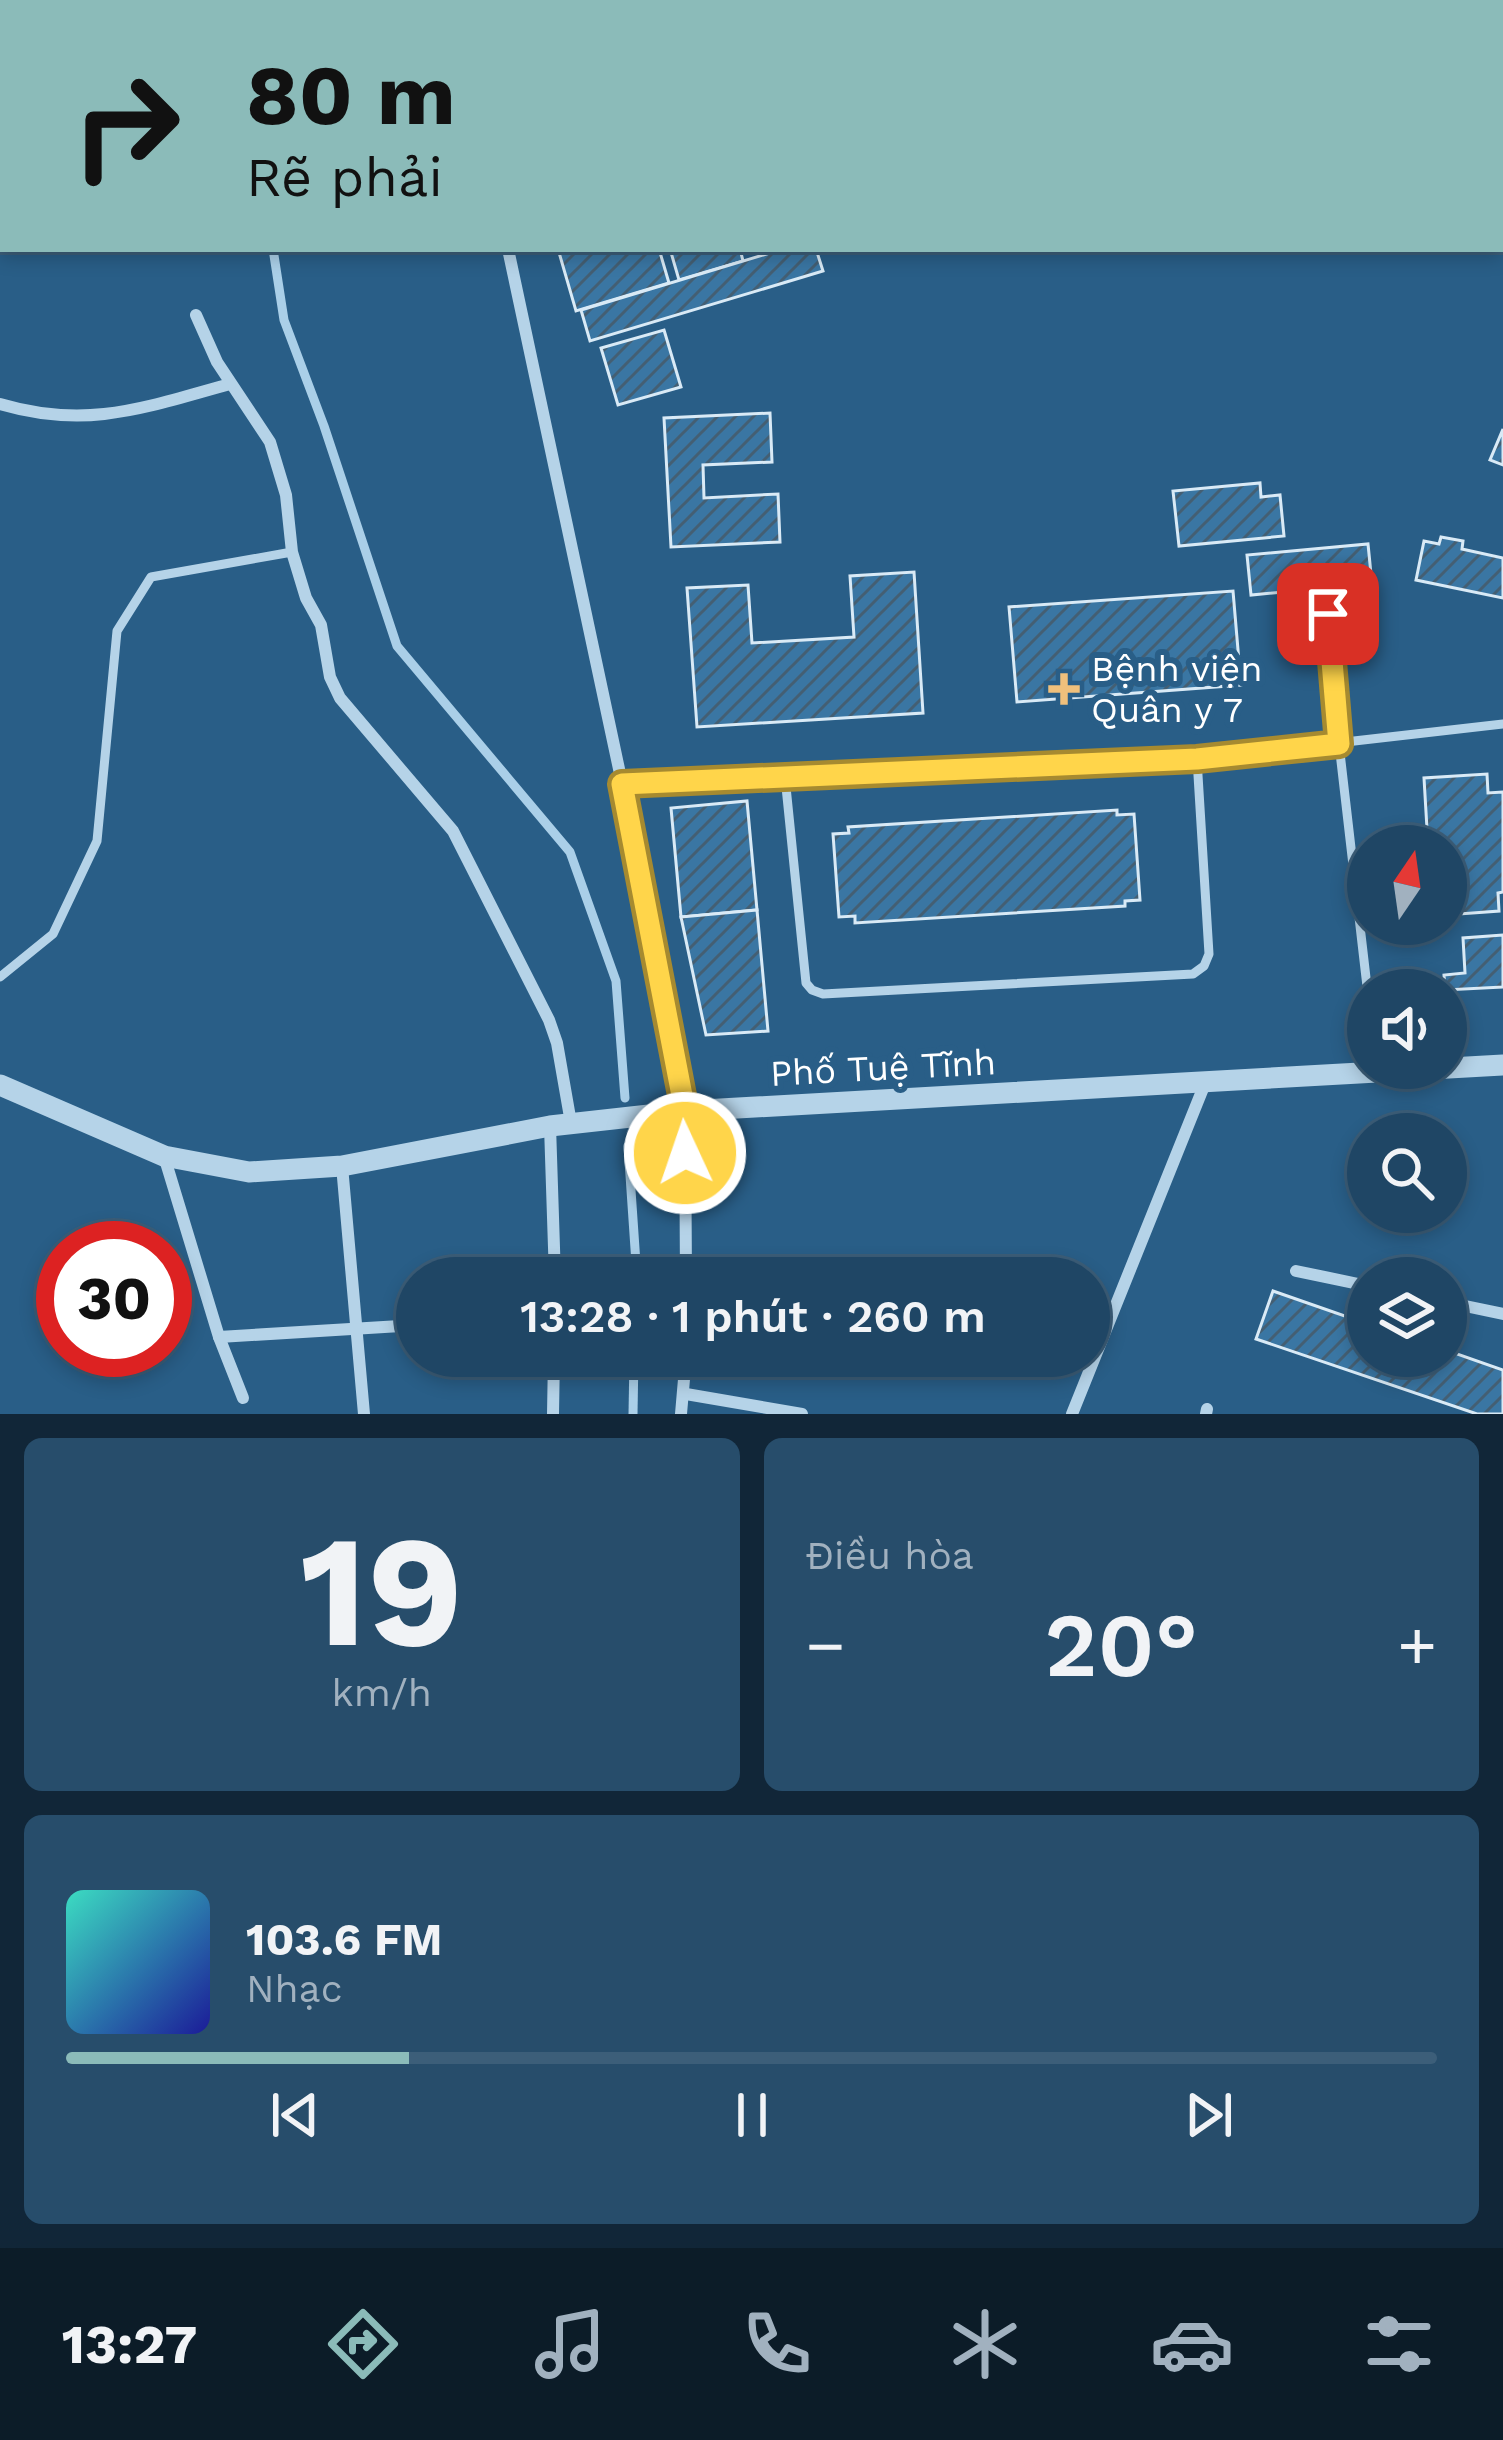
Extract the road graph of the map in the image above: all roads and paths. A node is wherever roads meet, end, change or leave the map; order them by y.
1 (509, 252) edge
2 (196, 315) dead end
3 (230, 384) junction
4 (0, 404) edge
5 (292, 552) junction
6 (1328, 614) dead end
7 (1503, 724) edge
8 (1339, 744) junction
9 (1197, 759) junction
10 (785, 777) junction
11 (622, 784) junction
12 (1365, 969) edge
13 (0, 976) edge
14 (1503, 1066) edge
15 (1467, 1067) edge
16 (1347, 1072) edge
17 (1206, 1082) junction
18 (0, 1084) edge
19 (685, 1111) junction
20 (561, 1125) junction
21 (164, 1156) junction
22 (342, 1166) junction
23 (556, 1257) edge
24 (686, 1257) edge
25 (1296, 1271) dead end
26 (1347, 1282) edge
27 (1467, 1306) edge
28 (1503, 1314) edge
29 (396, 1326) edge
30 (359, 1328) junction
31 (219, 1337) junction
32 (554, 1377) edge
33 (686, 1377) edge
34 (686, 1394) junction
35 (243, 1399) dead end
36 (364, 1414) edge
37 (553, 1414) edge
38 (681, 1414) edge
39 (802, 1414) edge
40 (1072, 1414) edge

1 - 11 street
2 - 3 street
3 - 4 street
3 - 5 street
5 - 13 lane
5 - 20 street
6 - 8 lane
7 - 8 lane
8 - 9 lane
8 - 12 lane
9 - 10 lane
9 - 10 lane
10 - 11 lane
11 - 19 street
14 - 15 street, Phố Tuệ Tĩnh
16 - 17 street, Phố Tuệ Tĩnh
17 - 19 street, Phố Tuệ Tĩnh
17 - 40 street
18 - 21 street, Phố Tuệ Tĩnh
19 - 20 street, Phố Tuệ Tĩnh
19 - 24 street
20 - 22 street, Phố Tuệ Tĩnh
20 - 23 street
21 - 22 street, Phố Tuệ Tĩnh
21 - 31 street
22 - 30 street
25 - 26 street
27 - 28 street
29 - 30 street
30 - 31 street
30 - 36 street
31 - 35 street
32 - 37 street
33 - 34 street
34 - 38 street
34 - 39 street

